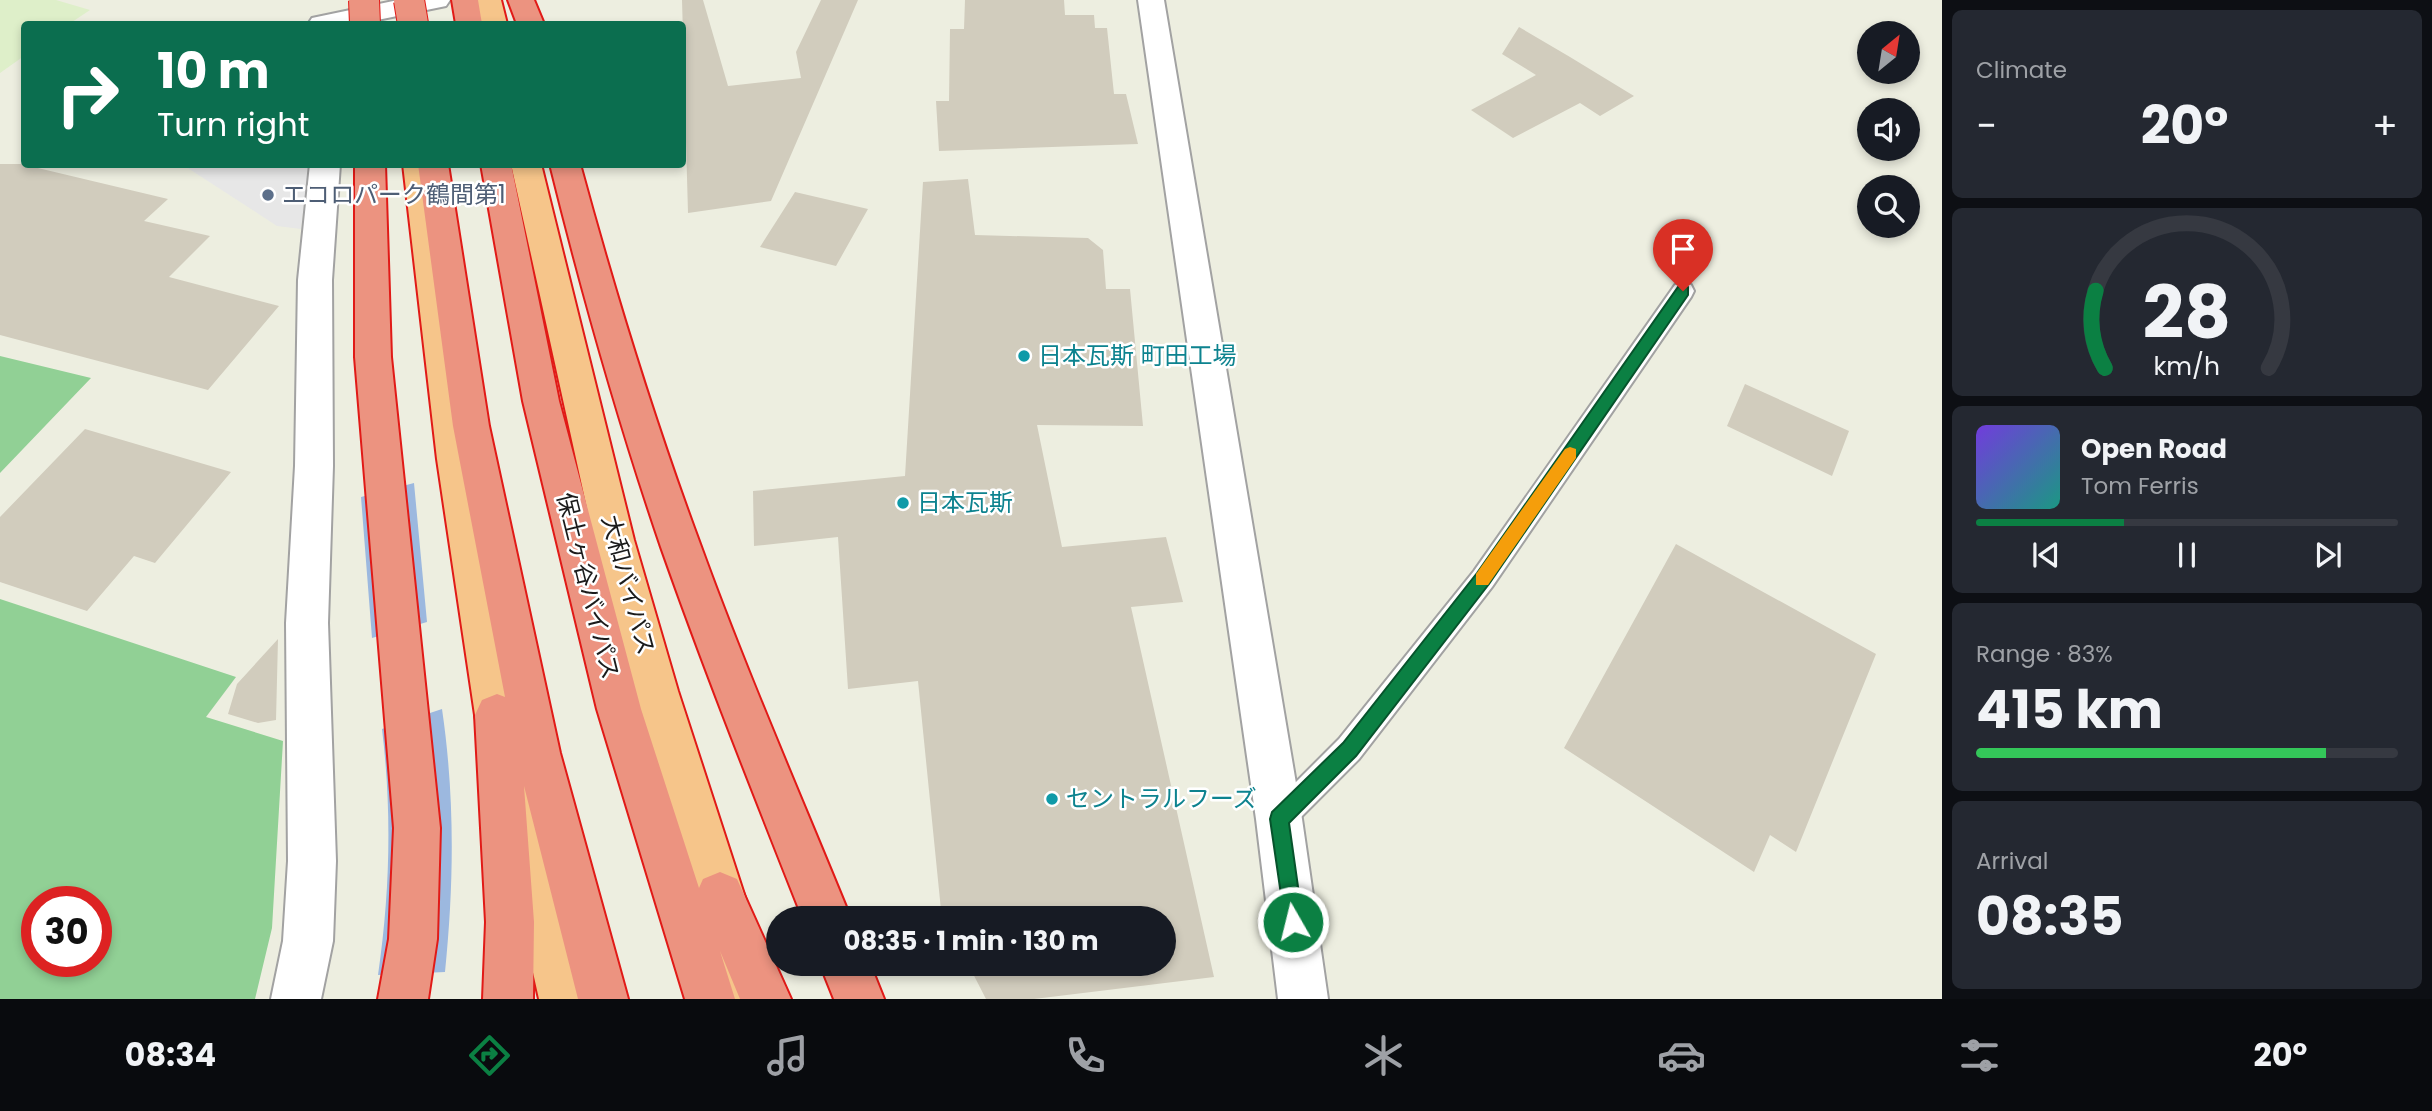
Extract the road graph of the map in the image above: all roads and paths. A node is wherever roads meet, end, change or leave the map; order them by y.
1 (364, 0) edge
2 (437, 0) edge
3 (465, 0) edge
4 (488, 0) edge
5 (522, 0) edge
6 (1151, 0) edge
7 (404, 11) edge
8 (341, 21) edge
9 (365, 21) edge
10 (468, 21) edge
11 (493, 21) edge
12 (529, 21) edge
13 (325, 168) edge
14 (370, 168) edge
15 (419, 168) edge
16 (434, 168) edge
17 (497, 168) edge
18 (527, 168) edge
19 (566, 168) edge
20 (1683, 291) dead end
21 (497, 715) junction
22 (1279, 819) junction
23 (720, 896) junction
24 (822, 906) edge
25 (850, 976) edge
26 (296, 999) edge
27 (403, 999) edge
28 (508, 999) edge
29 (564, 999) edge
30 (603, 999) edge
31 (710, 999) edge
32 (752, 999) edge
33 (766, 999) edge
34 (859, 999) edge
35 (1303, 999) edge

1 - 9 highway, bridge
2 - 7 street
3 - 10 highway
4 - 11 highway
5 - 12 highway
6 - 22 street
7 - 8 street
13 - 26 street
14 - 27 highway
15 - 21 highway
16 - 30 highway
17 - 31 highway, 保土ヶ谷バイパス
18 - 23 highway, 大和バイパス
19 - 24 highway
20 - 22 lane
21 - 28 highway
21 - 29 highway
22 - 35 street
23 - 32 highway, 大和バイパス
23 - 33 highway
25 - 34 highway

